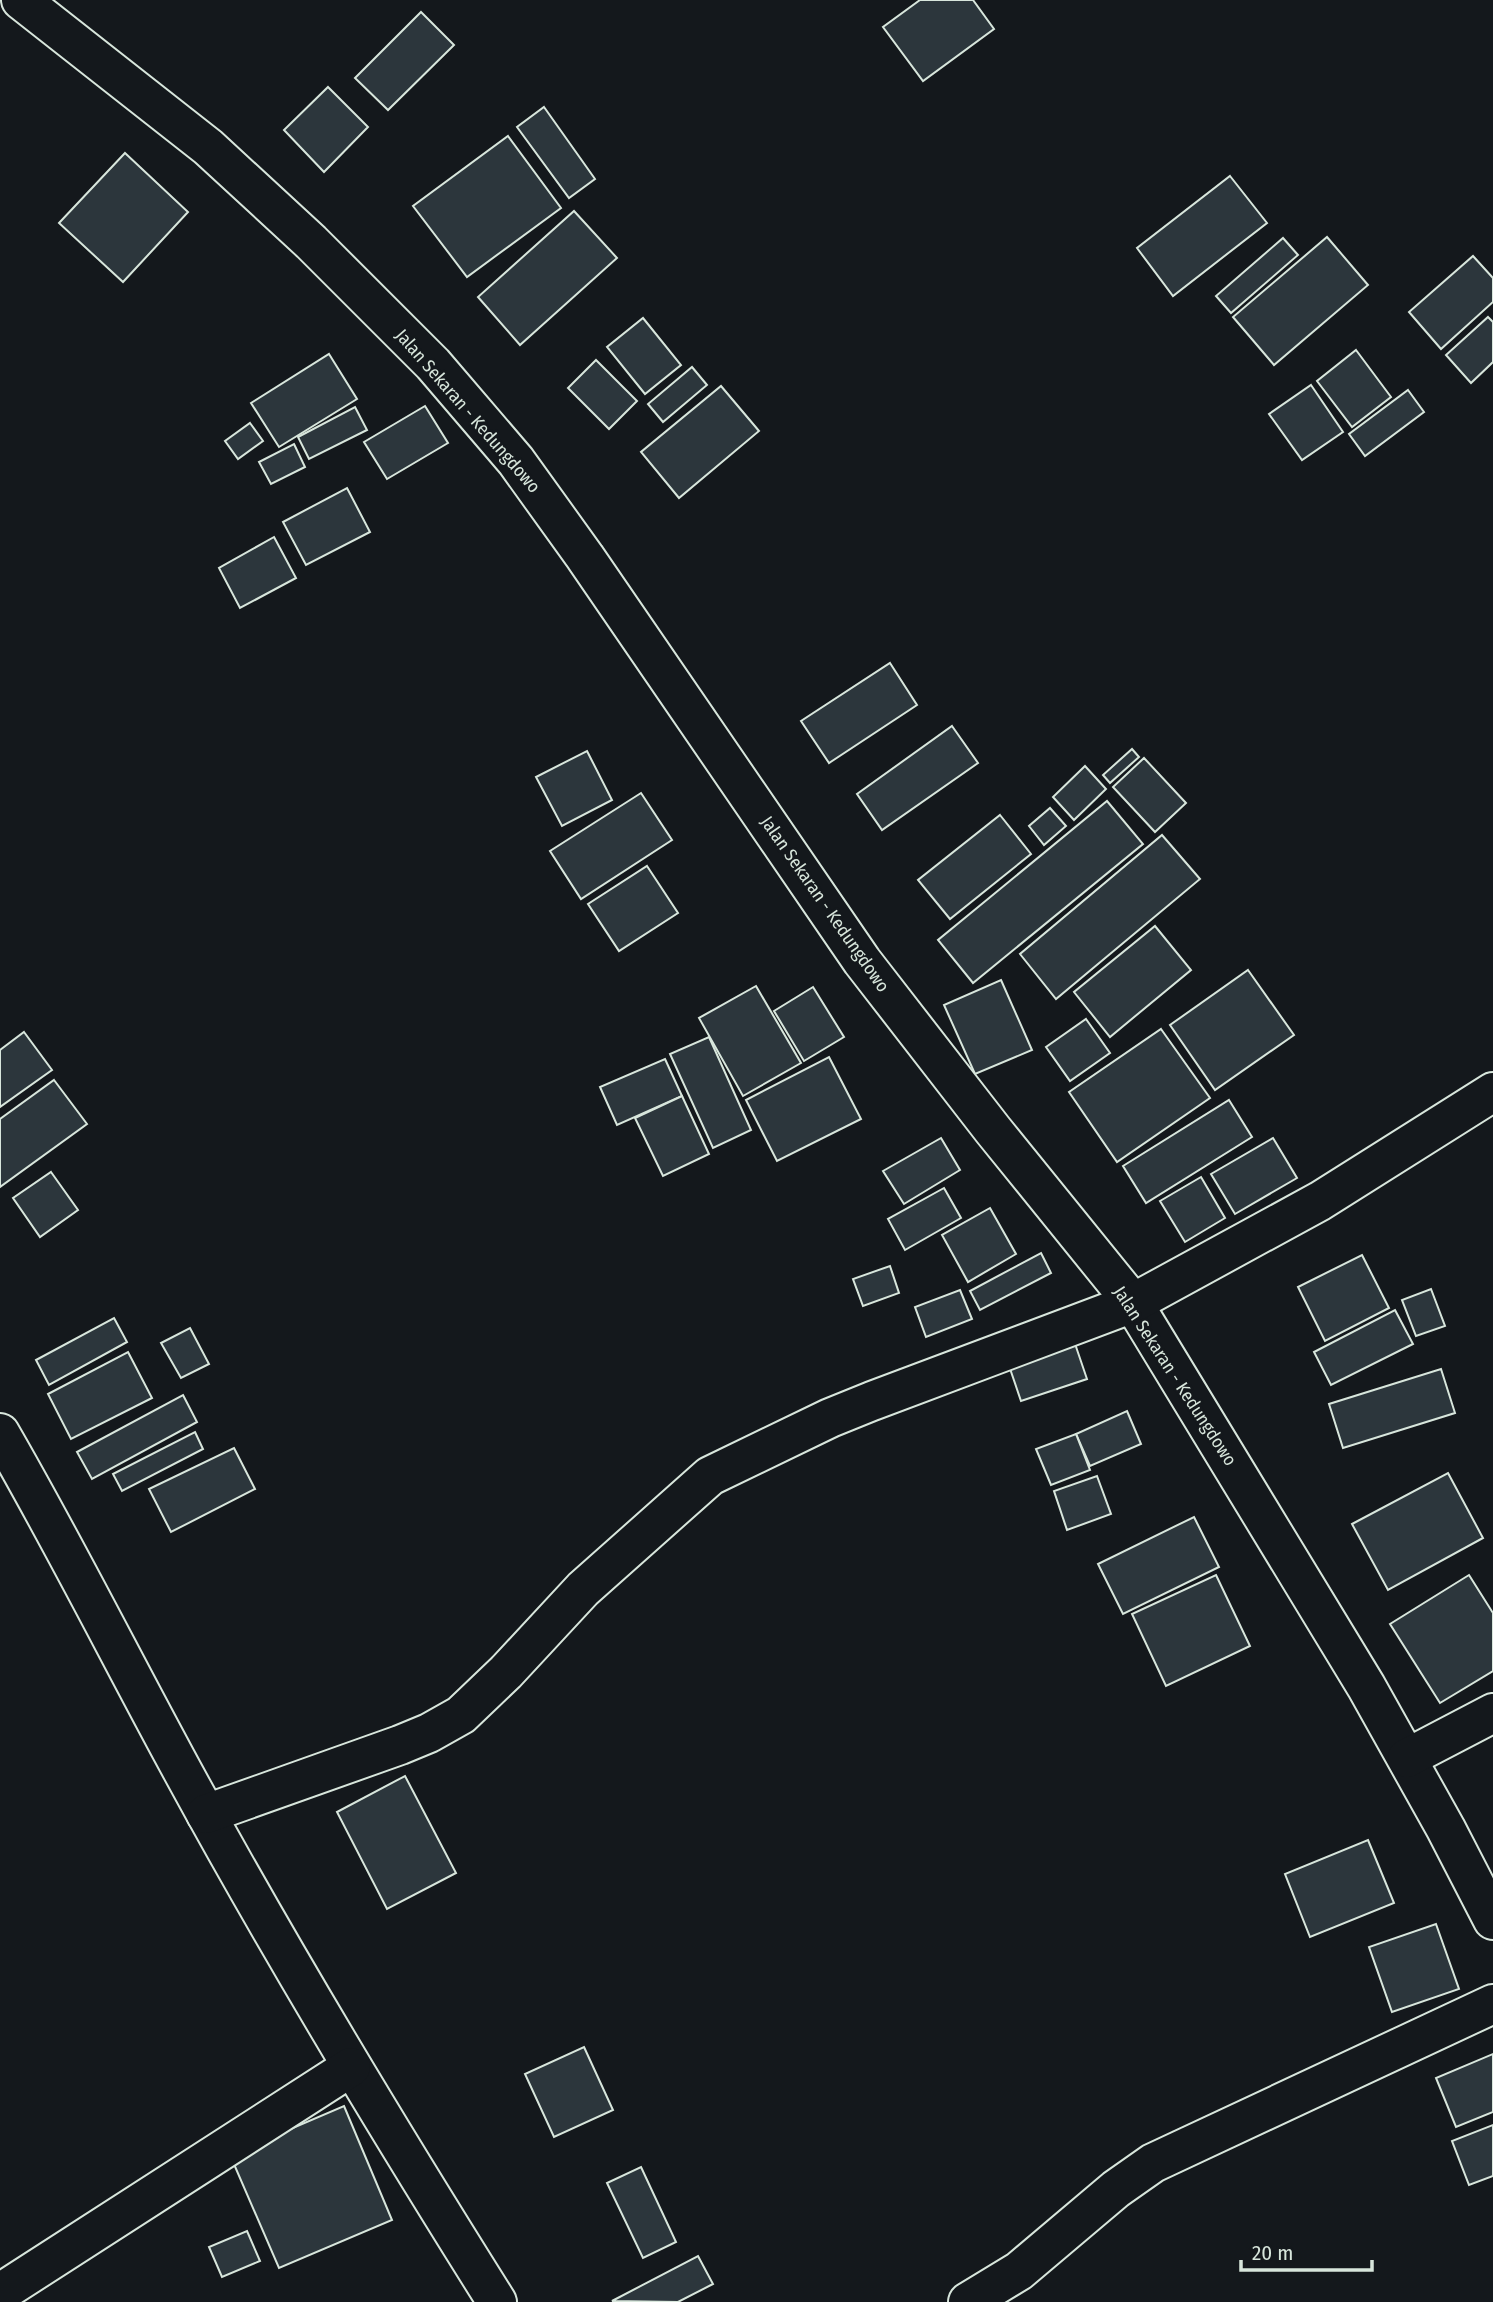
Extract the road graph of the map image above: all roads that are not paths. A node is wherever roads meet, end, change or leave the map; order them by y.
1 (21, 0) edge
2 (1493, 1092) edge
3 (1133, 1303) junction
4 (0, 1433) edge
5 (1493, 1713) edge
6 (1407, 1758) junction
7 (206, 1814) junction
8 (1493, 1920) edge
9 (1493, 2004) edge
10 (351, 2067) junction
11 (0, 2293) edge
12 (497, 2302) edge
13 (968, 2302) edge

1 - 3 street, Jalan Sekaran - Kedungdowo
2 - 3 street
3 - 6 street, Jalan Sekaran - Kedungdowo
3 - 7 street
4 - 7 street
5 - 6 street
6 - 8 street, Jalan Sekaran - Kedungdowo
7 - 10 street
9 - 13 street
10 - 11 street
10 - 12 street

